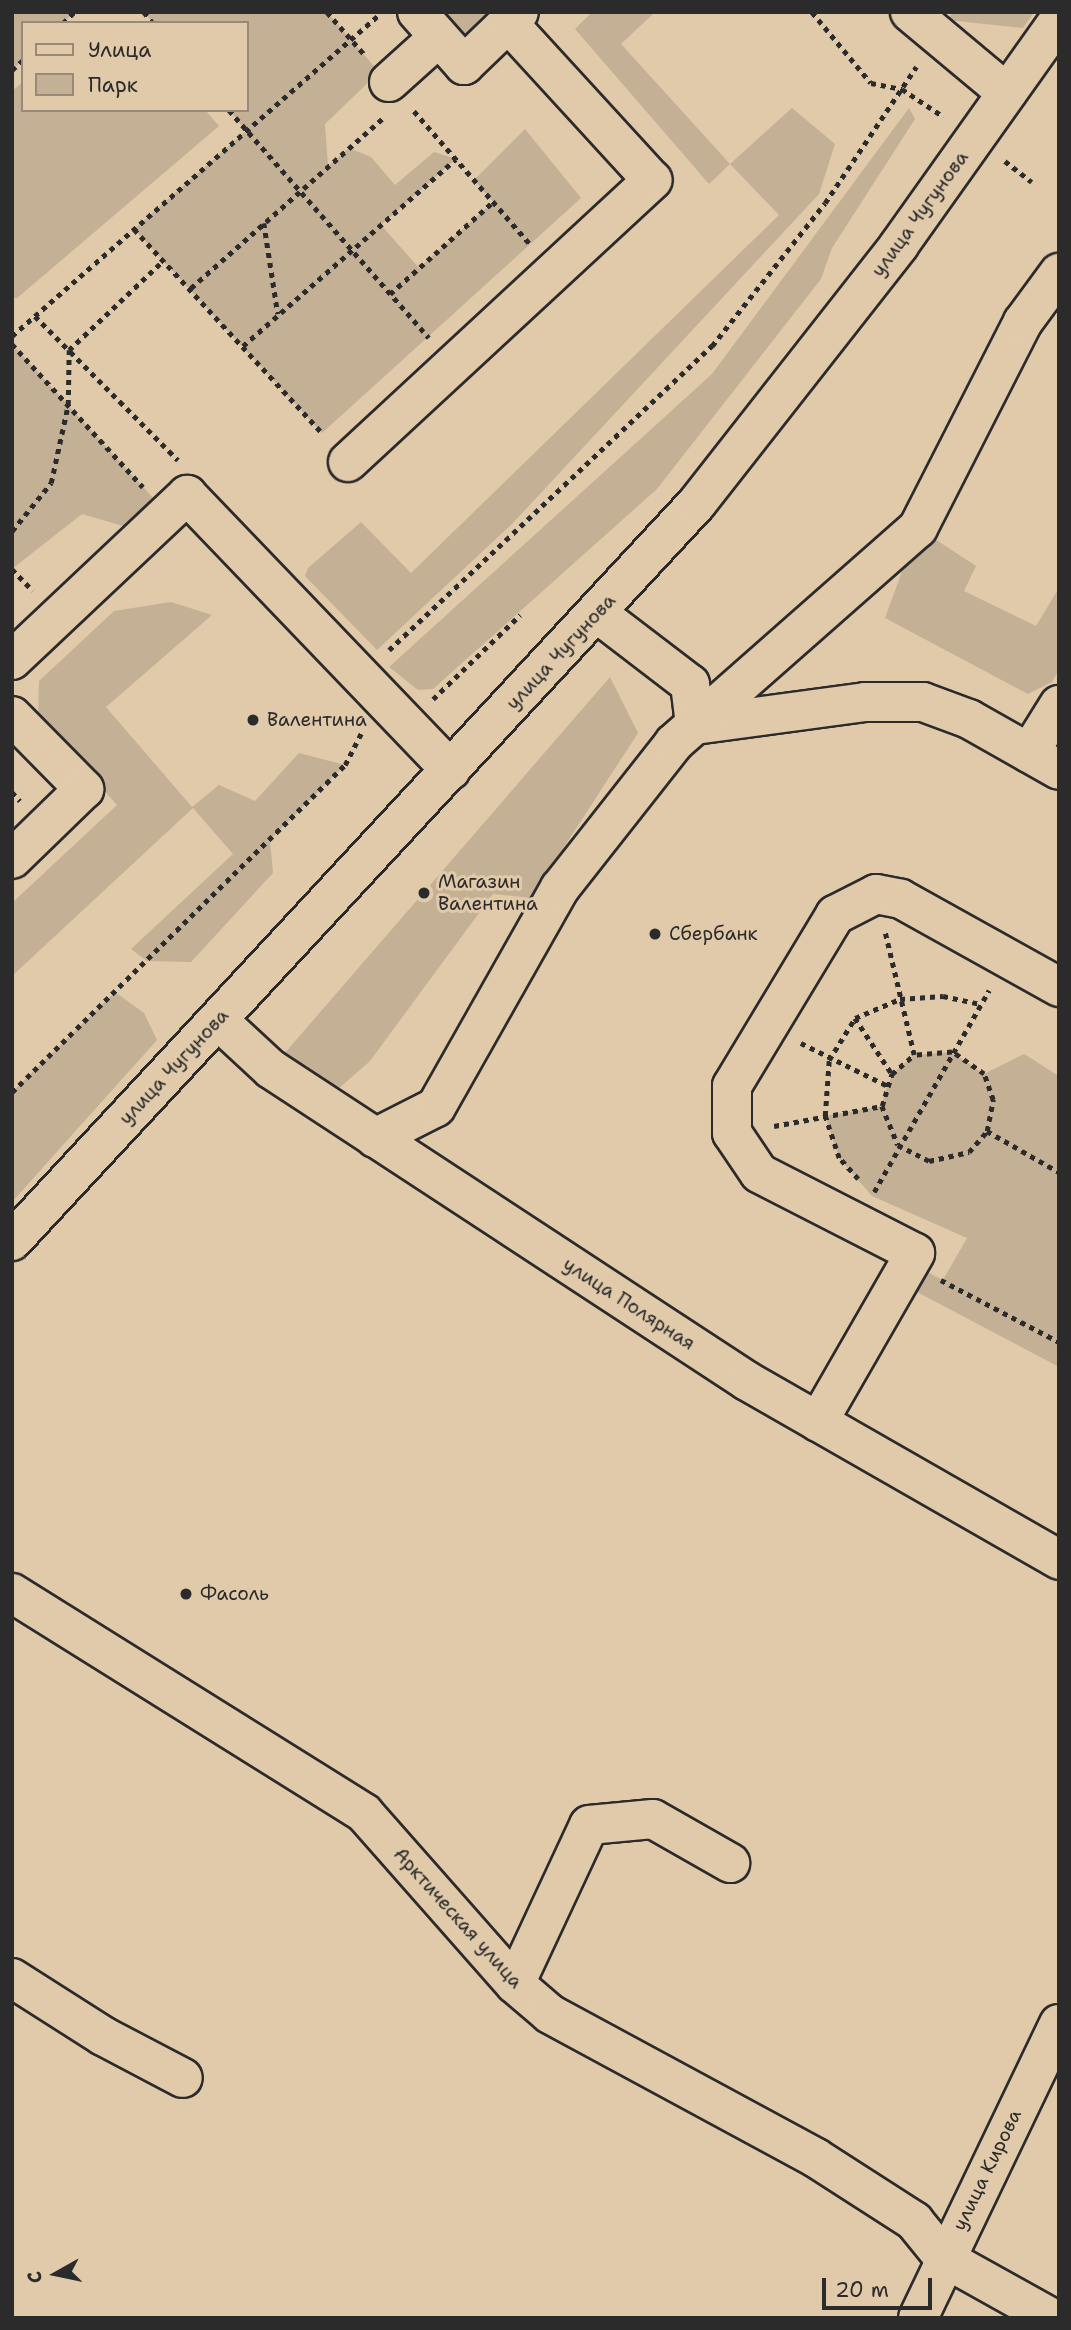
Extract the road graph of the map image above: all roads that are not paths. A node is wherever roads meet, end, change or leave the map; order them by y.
1 (514, 18) edge
2 (919, 20) edge
3 (1059, 20) edge
4 (428, 25) edge
5 (396, 91) road end
6 (1007, 93) junction
7 (1059, 273) edge
8 (348, 462) road end
9 (597, 612) junction
10 (12, 660) edge
11 (1059, 705) edge
12 (12, 716) edge
13 (695, 725) junction
14 (1044, 762) edge
15 (452, 770) junction
16 (12, 859) edge
17 (1059, 987) edge
18 (218, 1020) junction
19 (375, 1138) junction
20 (12, 1241) edge
21 (818, 1422) junction
22 (1059, 1560) edge
23 (12, 1593) edge
24 (730, 1863) dead end
25 (12, 1978) edge
26 (515, 1984) junction
27 (1059, 2024) edge
28 (183, 2078) dead end
29 (944, 2258) junction
30 (918, 2318) edge
31 (1052, 2318) edge

1 - 4 street
1 - 8 street
2 - 6 street
3 - 6 street, улица Чугунова
4 - 5 street
6 - 9 street, улица Чугунова
7 - 13 street
9 - 13 street
9 - 15 street, улица Чугунова
10 - 15 street
11 - 14 street
12 - 16 street
13 - 14 street
13 - 19 street
15 - 18 street, улица Чугунова
17 - 21 street
18 - 19 street, улица Полярная
18 - 20 street, улица Чугунова
19 - 21 street, улица Полярная
21 - 22 street, улица Полярная
23 - 26 street, Арктическая улица
24 - 26 street
25 - 28 street
26 - 29 street, Арктическая улица
27 - 29 street, улица Кирова
29 - 30 street, улица Кирова
29 - 31 street, Арктическая улица

